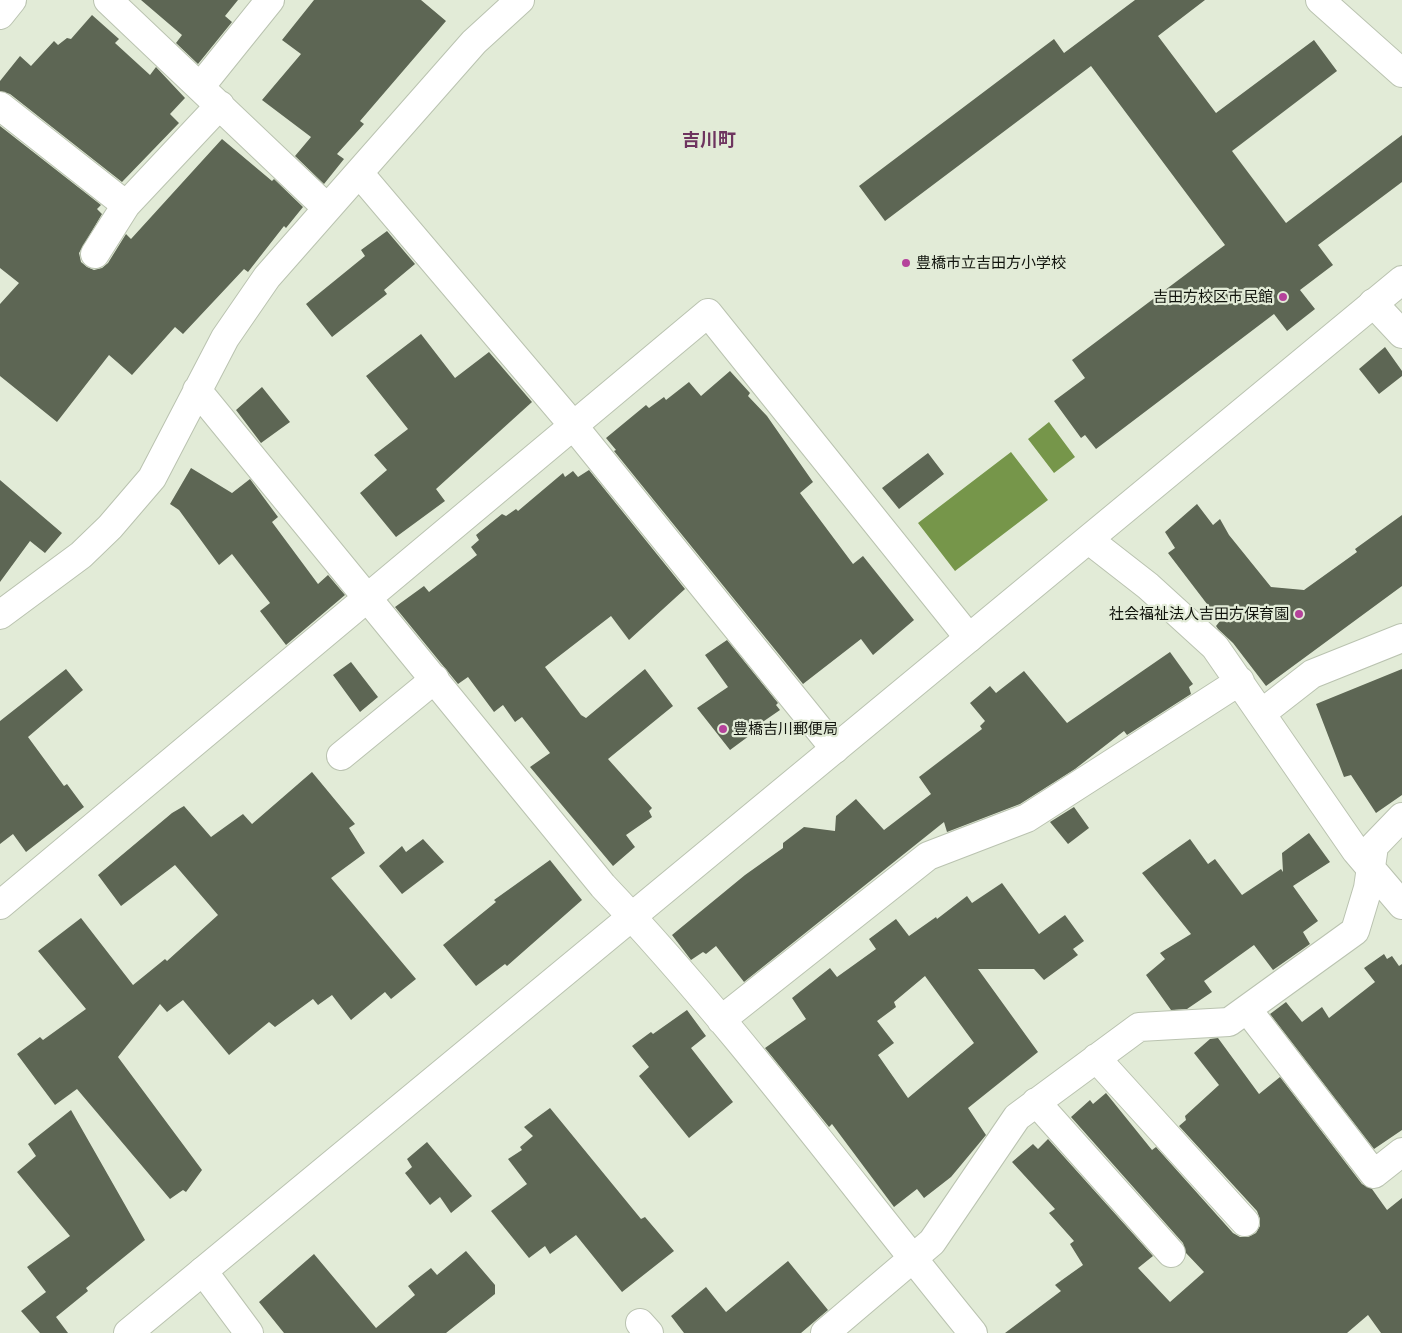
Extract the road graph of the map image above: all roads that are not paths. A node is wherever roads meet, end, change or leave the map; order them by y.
1 (12, 0) edge
2 (108, 0) edge
3 (270, 0) edge
4 (1320, 0) edge
5 (512, 2) edge
6 (0, 15) edge
7 (1402, 73) edge
8 (200, 87) junction
9 (220, 105) junction
10 (0, 106) edge
11 (359, 173) junction
12 (126, 205) junction
13 (327, 208) junction
14 (95, 254) dead end
15 (1402, 280) edge
16 (1373, 303) junction
17 (1402, 334) edge
18 (197, 390) junction
19 (574, 426) junction
20 (1089, 540) junction
21 (369, 597) junction
22 (0, 615) edge
23 (969, 638) junction
24 (1402, 638) edge
25 (435, 679) junction
26 (1240, 681) junction
27 (1262, 713) junction
28 (835, 749) junction
29 (341, 756) dead end
30 (1402, 817) edge
31 (1370, 868) junction
32 (0, 905) edge
33 (1402, 905) edge
34 (632, 915) junction
35 (1247, 1009) junction
36 (721, 1020) junction
37 (1096, 1058) junction
38 (1036, 1102) junction
39 (1402, 1152) edge
40 (1245, 1222) dead end
41 (1171, 1253) dead end
42 (913, 1258) junction
43 (202, 1271) junction
44 (128, 1333) edge
45 (249, 1333) edge
46 (825, 1333) edge
47 (973, 1333) edge

1 - 6 street
2 - 8 street
3 - 8 street
4 - 7 street
5 - 11 street
8 - 9 street
9 - 12 street
9 - 13 street
10 - 12 street
11 - 13 street
11 - 19 street
12 - 14 street
13 - 18 street
15 - 16 street
16 - 17 street
16 - 20 street
18 - 21 street
18 - 22 street
19 - 21 street
19 - 23 street
19 - 28 street
20 - 23 street
20 - 26 street
21 - 25 street
21 - 32 street
23 - 28 street
24 - 27 street
25 - 29 street
25 - 34 street
26 - 27 street
26 - 36 street
27 - 31 street
28 - 34 street
30 - 31 street
31 - 33 street
31 - 35 street
34 - 36 street
34 - 43 street
35 - 37 street
35 - 39 street
36 - 42 street
37 - 38 street
37 - 40 street
38 - 41 street
38 - 42 street
42 - 46 street
42 - 47 street
43 - 44 street
43 - 45 street

